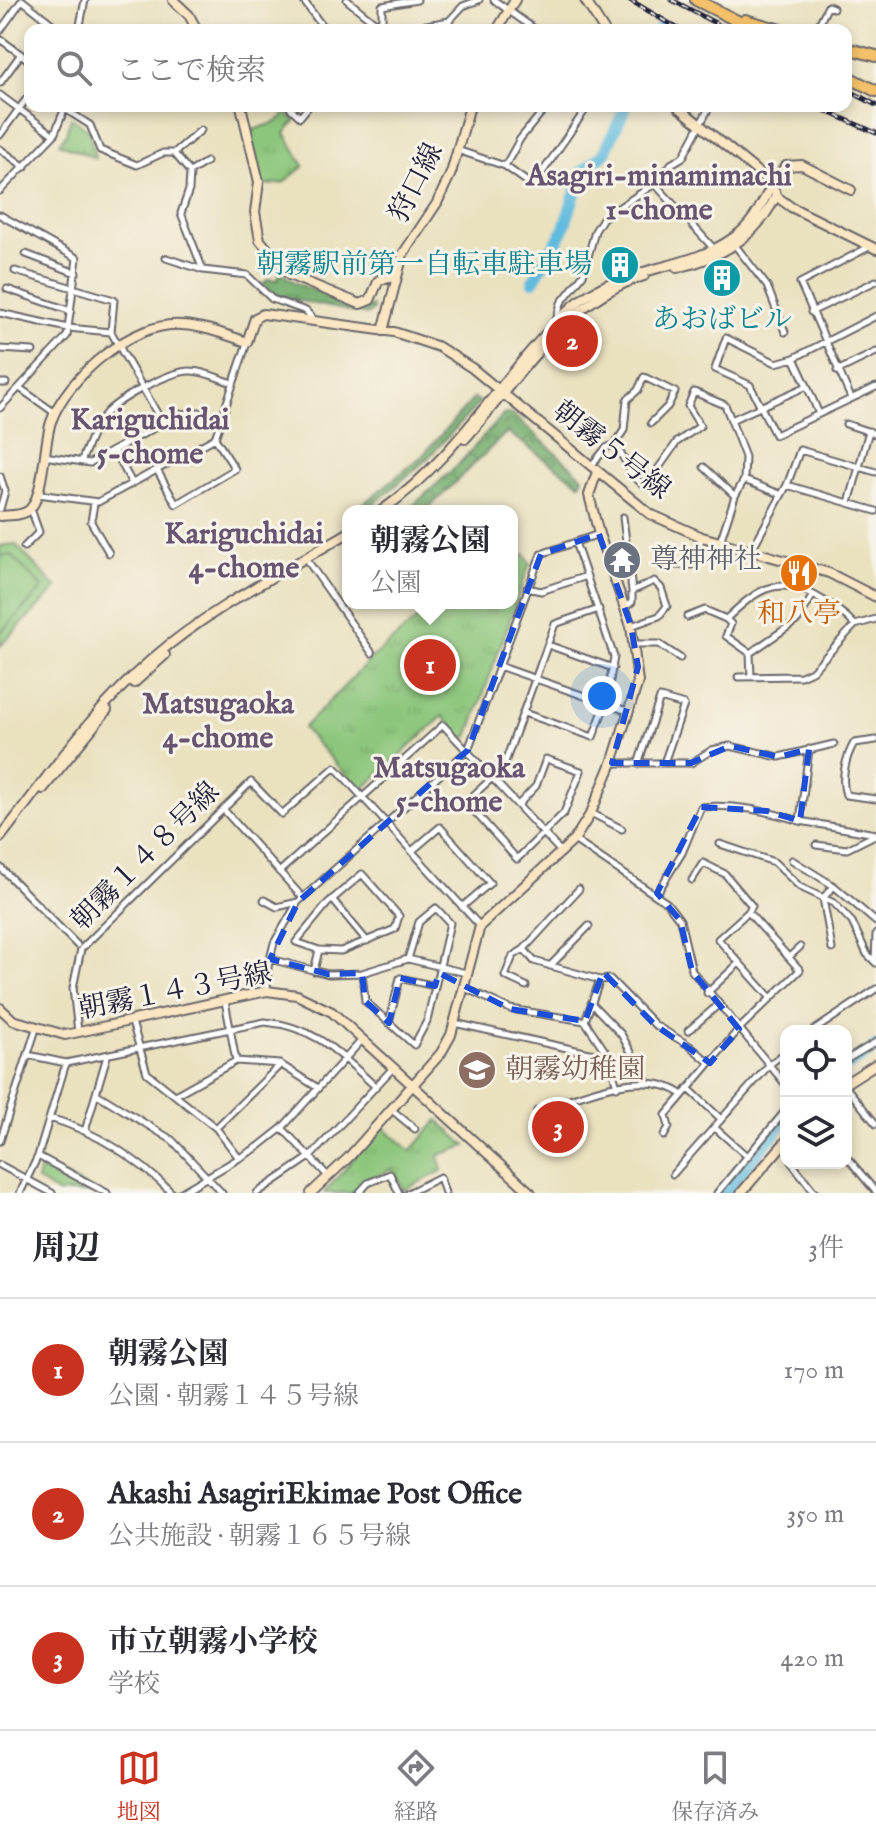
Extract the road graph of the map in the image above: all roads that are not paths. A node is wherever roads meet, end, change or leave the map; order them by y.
1 (22, 0) edge
2 (85, 0) edge
3 (173, 0) edge
4 (303, 0) edge
5 (347, 0) edge
6 (417, 0) edge
7 (479, 0) edge
8 (494, 0) edge
9 (515, 0) edge
10 (585, 0) edge
11 (696, 0) edge
12 (380, 3) edge
13 (833, 8) dead end
14 (508, 10) junction
15 (731, 18) junction
16 (449, 21) junction
17 (52, 24) edge
18 (80, 24) edge
19 (194, 24) edge
20 (321, 24) edge
21 (376, 24) edge
22 (378, 24) edge
23 (432, 24) edge
24 (449, 24) edge
25 (500, 24) edge
26 (528, 24) edge
27 (600, 24) edge
28 (743, 24) edge
29 (756, 24) edge
30 (819, 24) edge
31 (0, 31) edge
32 (0, 39) edge
33 (852, 51) edge
34 (21, 54) junction
35 (24, 56) edge
36 (876, 56) edge
37 (852, 79) edge
38 (0, 83) edge
39 (876, 91) edge
40 (0, 95) edge
41 (24, 103) edge
42 (19, 110) junction
43 (63, 112) edge
44 (72, 112) edge
45 (242, 112) edge
46 (469, 112) edge
47 (542, 112) edge
48 (584, 112) edge
49 (686, 112) edge
50 (706, 112) edge
51 (699, 121) junction
52 (201, 130) dead end
53 (0, 135) edge
54 (54, 135) junction
55 (0, 149) edge
56 (460, 151) junction
57 (174, 153) junction
58 (206, 162) dead end
59 (505, 166) junction
60 (25, 167) junction
61 (190, 172) junction
62 (655, 184) junction
63 (851, 190) dead end
64 (0, 191) edge
65 (774, 192) junction
66 (0, 215) edge
67 (733, 242) junction
68 (874, 248) edge
69 (716, 252) junction
70 (26, 254) dead end
71 (166, 258) dead end
72 (203, 270) junction
73 (15, 271) dead end
74 (76, 273) junction
75 (394, 277) junction
76 (876, 281) edge
77 (7, 289) dead end
78 (74, 291) junction
79 (71, 311) junction
80 (811, 312) junction
81 (0, 313) edge
82 (876, 316) edge
83 (315, 321) junction
84 (555, 326) junction
85 (68, 328) junction
86 (383, 331) junction
87 (111, 332) junction
88 (785, 332) dead end
89 (247, 342) junction
90 (823, 342) junction
91 (118, 347) junction
92 (0, 349) edge
93 (33, 351) dead end
94 (876, 352) edge
95 (794, 358) junction
96 (837, 371) junction
97 (233, 383) junction
98 (807, 386) junction
99 (876, 387) edge
100 (21, 389) junction
101 (142, 389) junction
102 (502, 392) junction
103 (851, 398) junction
104 (761, 407) junction
105 (0, 408) edge
106 (55, 413) junction
107 (819, 414) junction
108 (221, 418) junction
109 (731, 420) junction
110 (162, 422) junction
111 (651, 423) dead end
112 (846, 424) dead end
113 (872, 432) edge
114 (215, 438) junction
115 (615, 444) junction
116 (114, 450) junction
117 (44, 456) junction
118 (81, 462) junction
119 (860, 466) junction
120 (704, 467) dead end
121 (594, 469) junction
122 (157, 470) junction
123 (876, 472) edge
124 (0, 476) edge
125 (744, 480) junction
126 (132, 483) junction
127 (787, 485) junction
128 (37, 494) junction
129 (780, 494) junction
130 (735, 496) junction
131 (94, 502) junction
132 (849, 503) junction
133 (388, 505) edge
134 (396, 505) edge
135 (0, 509) edge
136 (31, 509) junction
137 (876, 511) edge
138 (0, 516) edge
139 (623, 517) dead end
140 (599, 534) junction
141 (702, 537) junction
142 (342, 540) edge
143 (342, 540) edge
144 (575, 542) junction
145 (720, 543) junction
146 (24, 547) dead end
147 (751, 551) junction
148 (109, 553) dead end
149 (309, 563) junction
150 (676, 565) dead end
151 (587, 576) junction
152 (527, 588) junction
153 (632, 591) junction
154 (813, 595) junction
155 (876, 597) edge
156 (624, 608) junction
157 (599, 609) junction
158 (687, 617) dead end
159 (726, 619) junction
160 (876, 619) edge
161 (855, 625) junction
162 (631, 626) junction
163 (635, 644) junction
164 (548, 645) junction
165 (372, 653) dead end
166 (750, 653) junction
167 (680, 658) dead end
168 (499, 666) junction
169 (613, 668) junction
170 (738, 677) dead end
171 (751, 677) junction
172 (535, 679) junction
173 (606, 703) junction
174 (630, 712) junction
175 (524, 713) junction
176 (876, 740) edge
177 (834, 744) dead end
178 (809, 749) junction
179 (468, 750) junction
180 (612, 763) junction
181 (664, 763) junction
182 (638, 764) junction
183 (492, 776) junction
184 (361, 796) junction
185 (876, 799) edge
186 (518, 805) junction
187 (223, 809) junction
188 (591, 813) junction
189 (800, 821) junction
190 (387, 823) junction
191 (622, 829) dead end
192 (544, 834) junction
193 (876, 834) edge
194 (574, 840) junction
195 (0, 841) edge
196 (720, 844) dead end
197 (816, 845) dead end
198 (412, 851) junction
199 (562, 853) junction
200 (792, 860) dead end
201 (0, 867) edge
202 (279, 872) junction
203 (692, 880) dead end
204 (834, 886) junction
205 (579, 889) dead end
206 (657, 893) junction
207 (823, 898) junction
208 (332, 899) junction
209 (264, 900) dead end
210 (301, 900) junction
211 (462, 907) junction
212 (748, 912) junction
213 (876, 922) edge
214 (480, 926) junction
215 (589, 926) dead end
216 (876, 934) edge
217 (367, 941) junction
218 (77, 945) dead end
219 (800, 947) dead end
220 (524, 949) junction
221 (832, 949) dead end
222 (319, 950) junction
223 (789, 957) junction
224 (270, 959) junction
225 (408, 959) junction
226 (739, 963) junction
227 (876, 963) edge
228 (550, 966) junction
229 (440, 967) junction
230 (314, 971) junction
231 (362, 973) junction
232 (466, 973) junction
233 (600, 980) junction
234 (435, 986) junction
235 (526, 986) dead end
236 (462, 987) junction
237 (876, 989) edge
238 (267, 991) junction
239 (707, 993) junction
240 (770, 997) junction
241 (225, 1001) junction
242 (591, 1003) junction
243 (718, 1005) junction
244 (0, 1008) edge
245 (585, 1021) junction
246 (132, 1022) junction
247 (454, 1022) junction
248 (389, 1023) junction
249 (822, 1025) edge
250 (230, 1027) junction
251 (36, 1029) junction
252 (739, 1029) junction
253 (688, 1031) dead end
254 (78, 1033) junction
255 (363, 1039) junction
256 (876, 1042) edge
257 (138, 1050) junction
258 (594, 1054) dead end
259 (28, 1055) junction
260 (107, 1056) junction
261 (780, 1056) edge
262 (852, 1056) edge
263 (345, 1059) junction
264 (236, 1061) junction
265 (66, 1063) junction
266 (710, 1063) junction
267 (280, 1064) junction
268 (770, 1064) junction
269 (876, 1064) edge
270 (394, 1067) junction
271 (780, 1077) edge
272 (647, 1081) junction
273 (852, 1081) edge
274 (375, 1086) junction
275 (415, 1086) junction
276 (617, 1087) junction
277 (318, 1088) junction
278 (688, 1088) junction
279 (852, 1093) edge
280 (97, 1094) junction
281 (174, 1095) junction
282 (683, 1095) junction
283 (392, 1110) junction
284 (537, 1111) dead end
285 (780, 1117) edge
286 (50, 1118) junction
287 (721, 1119) junction
288 (876, 1124) edge
289 (714, 1127) junction
290 (216, 1128) junction
291 (282, 1128) junction
292 (415, 1129) dead end
293 (85, 1131) junction
294 (664, 1136) dead end
295 (0, 1141) edge
296 (780, 1152) edge
297 (38, 1156) junction
298 (310, 1157) junction
299 (748, 1157) junction
300 (239, 1158) junction
301 (852, 1163) edge
302 (0, 1165) edge
303 (797, 1169) edge
304 (208, 1174) junction
305 (673, 1174) dead end
306 (329, 1178) junction
307 (28, 1181) junction
308 (875, 1191) edge
309 (20, 1193) edge
310 (52, 1193) edge
311 (107, 1193) edge
312 (172, 1193) edge
313 (180, 1193) edge
314 (222, 1193) edge
315 (257, 1193) edge
316 (311, 1193) edge
317 (359, 1193) edge
318 (399, 1193) edge
319 (408, 1193) edge
320 (445, 1193) edge
321 (531, 1193) edge
322 (717, 1193) edge
323 (741, 1193) edge
324 (815, 1193) edge

1 - 17 street
1 - 31 street
2 - 18 street
3 - 19 street
4 - 20 street
5 - 21 street
6 - 12 street
7 - 16 street
8 - 14 street
9 - 14 street
10 - 27 street
11 - 15 highway
12 - 22 street
13 - 30 street
14 - 25 street
14 - 26 street
15 - 28 highway
15 - 29 highway
16 - 23 street
16 - 24 street
32 - 34 street
33 - 36 highway
34 - 35 street
34 - 38 street
37 - 39 highway
40 - 42 street
41 - 42 street
42 - 53 street
42 - 54 street
43 - 54 street
44 - 57 street
45 - 75 street
46 - 56 street, 狩口線
47 - 59 street
48 - 59 street
49 - 51 street
50 - 51 street
51 - 62 street
51 - 65 street
52 - 57 street
54 - 60 street
55 - 60 street
56 - 59 street
56 - 75 street, 狩口線
57 - 61 street
58 - 61 street
60 - 64 street
61 - 72 street
62 - 69 street
62 - 84 street
63 - 65 street
65 - 67 street
65 - 68 street
66 - 74 street
67 - 69 street
67 - 88 street
68 - 80 street
69 - 84 street
69 - 102 street
70 - 74 street
71 - 72 street
72 - 83 street
73 - 78 street
74 - 78 street
75 - 86 street
76 - 80 street
77 - 79 street
78 - 79 street
78 - 87 street
79 - 85 street
80 - 90 street
81 - 85 street
82 - 90 street
83 - 86 street, 朝霧５号線
83 - 89 street, 朝霧５号線
84 - 102 street
85 - 87 street
85 - 100 street
86 - 102 street, 朝霧５号線
87 - 91 street
89 - 91 street
89 - 97 street
90 - 95 street
90 - 96 street
91 - 101 street
91 - 106 street
92 - 93 street
94 - 96 street
95 - 98 street
95 - 104 street
96 - 103 street
97 - 101 street
97 - 108 street
98 - 104 street
98 - 107 street
99 - 103 street
100 - 105 street
100 - 106 street
101 - 110 street
101 - 118 street
102 - 121 street, 朝霧５号線
102 - 133 street
102 - 134 street
103 - 107 street
104 - 107 street
104 - 109 street
106 - 117 street
108 - 110 street
108 - 114 street
109 - 115 street
109 - 125 street
110 - 116 street
111 - 115 street
112 - 113 street
113 - 119 street
114 - 122 street
114 - 122 street
115 - 121 street
116 - 118 street
116 - 126 street
117 - 118 street
117 - 128 street
119 - 123 street
119 - 127 street
119 - 132 street
120 - 130 street
121 - 140 street
121 - 141 street, 朝霧５号線
122 - 126 street
124 - 135 street
125 - 129 street
125 - 130 street
126 - 131 street
127 - 129 street
127 - 132 street
128 - 131 street
128 - 136 street
129 - 147 street
130 - 145 street
131 - 148 street
132 - 137 street
136 - 138 street
136 - 146 street
139 - 153 street
140 - 144 street
140 - 156 street
141 - 145 street, 朝霧５号線
141 - 150 street
142 - 149 street
143 - 195 street
144 - 151 street
144 - 152 street
145 - 147 street, 朝霧５号線
147 - 155 street, 朝霧５号線
149 - 165 street
149 - 195 street
151 - 152 street
151 - 157 street
152 - 168 street
153 - 156 street
153 - 162 street
154 - 159 street
154 - 161 street
154 - 166 street
156 - 162 street
157 - 164 street
157 - 169 street
158 - 159 street
159 - 166 street
160 - 161 street
161 - 171 street
162 - 163 street
163 - 167 street
163 - 174 street
164 - 169 street
164 - 172 street
166 - 171 street
168 - 172 street
168 - 179 street
169 - 173 street
170 - 171 street
172 - 173 street
172 - 175 street
173 - 174 street
173 - 175 street
174 - 180 street
175 - 183 street
176 - 185 street
177 - 178 street
178 - 181 street
178 - 189 street
179 - 183 street
179 - 184 street
179 - 190 street
180 - 182 street
180 - 188 street
181 - 182 street
181 - 182 street
183 - 186 street
183 - 192 street
184 - 187 street, 朝霧１４８号線
184 - 190 street
184 - 202 street
186 - 192 street
186 - 192 street
187 - 202 street
187 - 254 street, 朝霧１４８号線
188 - 191 street
188 - 194 street
189 - 193 street
189 - 206 street
190 - 198 street
190 - 210 street
192 - 199 street
193 - 197 street
194 - 199 street
194 - 206 street
196 - 207 street
198 - 211 street
198 - 211 street
199 - 214 street
200 - 204 street
201 - 218 street
202 - 210 street
203 - 212 street
204 - 207 street
204 - 213 street
205 - 220 street
206 - 239 street
207 - 221 street
207 - 227 street
208 - 217 street
208 - 217 street
208 - 222 street
209 - 210 street
210 - 224 street
211 - 214 street
212 - 223 street
212 - 226 street
214 - 232 street
215 - 228 street
216 - 227 street
217 - 222 street
219 - 223 street
220 - 228 street
220 - 235 street
222 - 230 street
223 - 240 street
224 - 230 street
224 - 238 street
225 - 229 street
225 - 229 street
225 - 231 street
226 - 239 street
226 - 240 street
228 - 233 street
229 - 232 street
229 - 234 street
230 - 231 street
231 - 248 street
232 - 236 street
233 - 242 street
233 - 266 street
234 - 248 street
234 - 248 street
236 - 245 street
236 - 247 street
237 - 249 street
238 - 241 street, 朝霧１４３号線
238 - 255 street, 朝霧１４３号線
239 - 243 street
240 - 252 street
241 - 246 street, 朝霧１４３号線
241 - 250 street
242 - 245 street
242 - 272 street
243 - 252 street
243 - 253 street
244 - 251 street, 朝霧１４３号線
245 - 276 street
246 - 254 street, 朝霧１４３号線
246 - 257 street
247 - 258 street
247 - 275 street
250 - 257 street
250 - 263 street
250 - 264 street
251 - 254 street, 朝霧１４３号線
251 - 259 street
252 - 266 street
252 - 268 street
255 - 263 street
255 - 270 street, 朝霧１４３号線
256 - 262 street
257 - 260 street
257 - 281 street
259 - 265 street
259 - 295 street
260 - 265 street
260 - 280 street
261 - 268 street
263 - 274 street
263 - 277 street
264 - 267 street
264 - 281 street
265 - 286 street
266 - 278 street
267 - 277 street
267 - 290 street
268 - 271 street
268 - 287 street
269 - 273 street
270 - 274 street
270 - 275 street, 朝霧１４３号線
272 - 276 street
272 - 282 street
274 - 298 street
275 - 283 street
275 - 321 street, 朝霧１４３号線
276 - 284 street
277 - 291 street
278 - 282 street
278 - 287 street
279 - 288 street
280 - 293 street
280 - 304 street
281 - 290 street
282 - 294 street
283 - 292 street
283 - 306 street
285 - 299 street
286 - 293 street
286 - 297 street
287 - 289 street
289 - 299 street
289 - 305 street
290 - 300 street
291 - 298 street
291 - 300 street
293 - 312 street
296 - 323 street
297 - 307 street
297 - 311 street
298 - 306 street
298 - 315 street
299 - 322 street
300 - 304 street
301 - 308 street
302 - 307 street
303 - 324 street
304 - 313 street
304 - 314 street
306 - 316 street
307 - 309 street
307 - 310 street
317 - 318 street
319 - 320 street

